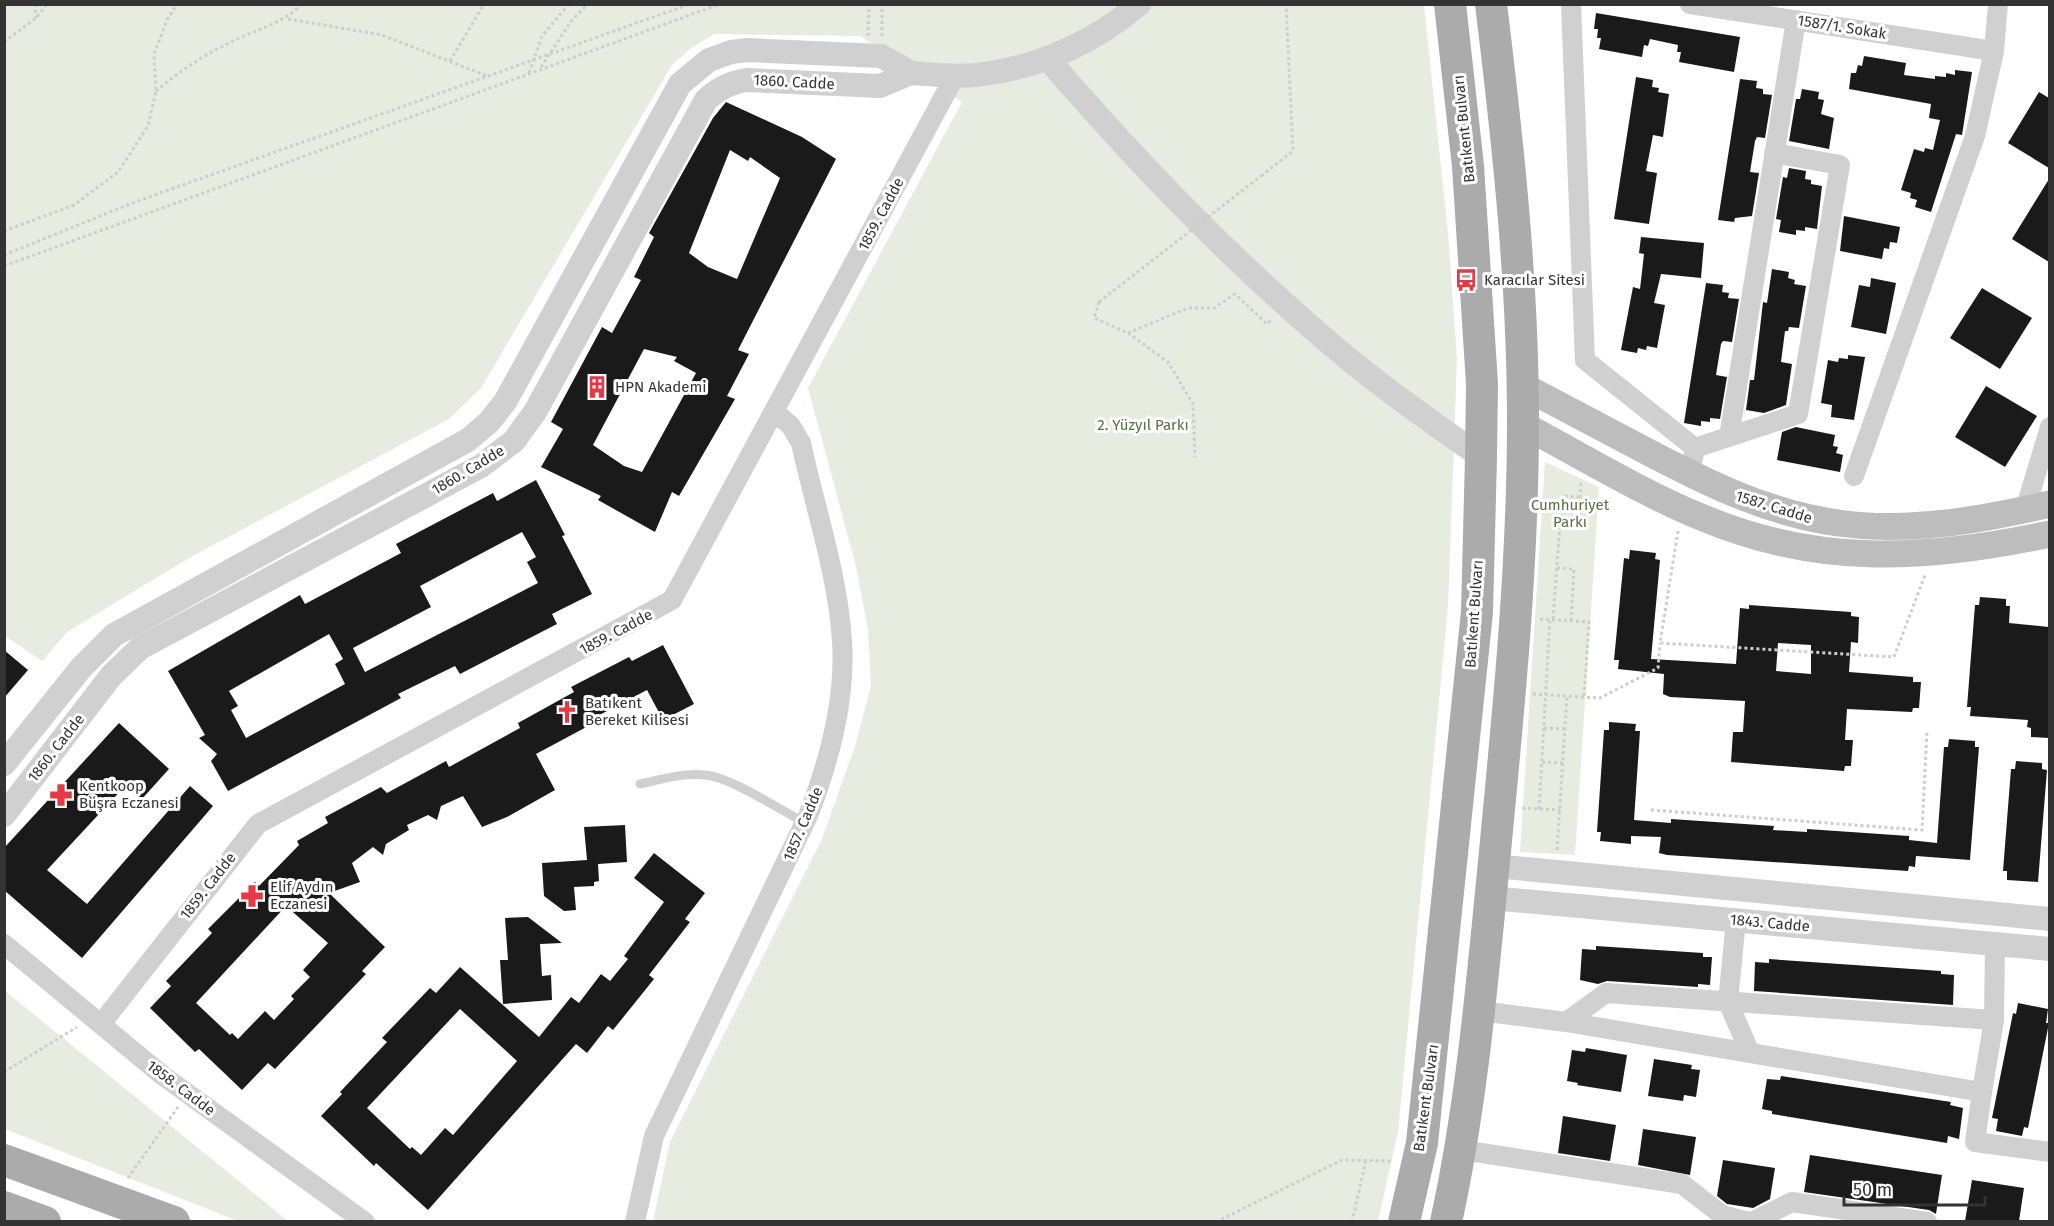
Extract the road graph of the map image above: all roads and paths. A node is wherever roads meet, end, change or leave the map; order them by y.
1 (35, 4) edge
2 (47, 4) edge
3 (177, 4) edge
4 (302, 4) edge
5 (484, 4) edge
6 (569, 4) edge
7 (588, 4) edge
8 (690, 4) edge
9 (720, 4) edge
10 (870, 4) edge
11 (882, 4) edge
12 (1139, 4) edge
13 (1286, 4) edge
14 (1450, 4) edge
15 (1491, 4) edge
16 (1571, 4) edge
17 (1690, 4) edge
18 (1998, 4) edge
19 (36, 18) junction
20 (288, 19) junction
21 (1796, 20) junction
22 (4, 42) edge
23 (1994, 51) junction
24 (549, 54) junction
25 (874, 56) junction
26 (1047, 58) junction
27 (531, 60) junction
28 (450, 61) junction
29 (540, 69) junction
30 (528, 73) junction
31 (911, 73) junction
32 (486, 76) junction
33 (955, 76) junction
34 (156, 91) junction
35 (1774, 153) junction
36 (4, 231) edge
37 (4, 255) edge
38 (4, 266) edge
39 (1271, 320) dead end
40 (1128, 333) junction
41 (1523, 386) junction
42 (1569, 411) junction
43 (775, 412) junction
44 (1523, 425) junction
45 (2049, 427) edge
46 (1729, 437) junction
47 (1554, 441) junction
48 (1582, 456) junction
49 (1195, 457) dead end
50 (1481, 457) junction
51 (1692, 460) junction
52 (1854, 476) dead end
53 (1580, 497) junction
54 (2037, 507) edge
55 (1682, 509) junction
56 (1560, 520) junction
57 (2049, 534) edge
58 (1933, 554) junction
59 (1557, 568) junction
60 (1517, 617) junction
61 (1551, 620) junction
62 (1571, 620) junction
63 (1660, 643) junction
64 (81, 668) junction
65 (104, 685) junction
66 (1510, 693) junction
67 (1546, 695) junction
68 (1567, 696) junction
69 (1584, 697) junction
70 (1544, 728) junction
71 (1565, 729) junction
72 (1928, 731) dead end
73 (1542, 762) junction
74 (1563, 763) junction
75 (4, 764) edge
76 (640, 784) dead end
77 (1499, 807) junction
78 (1539, 809) junction
79 (1560, 810) junction
80 (1651, 810) dead end
81 (4, 815) edge
82 (806, 823) junction
83 (1494, 866) junction
84 (1556, 872) junction
85 (1491, 897) junction
86 (2049, 919) edge
87 (1736, 920) junction
88 (4, 944) edge
89 (1995, 944) junction
90 (2049, 949) edge
91 (1728, 1002) junction
92 (1480, 1011) junction
93 (1994, 1020) junction
94 (97, 1021) junction
95 (1566, 1022) junction
96 (1750, 1053) junction
97 (4, 1072) edge
98 (1982, 1092) junction
99 (187, 1094) junction
100 (1462, 1150) junction
101 (2049, 1152) edge
102 (4, 1160) edge
103 (1366, 1160) junction
104 (1395, 1161) dead end
105 (113, 1199) junction
106 (4, 1207) edge
107 (1826, 1214) edge
108 (45, 1221) edge
109 (174, 1221) edge
110 (365, 1221) edge
111 (635, 1221) edge
112 (1216, 1221) edge
113 (1352, 1221) edge
114 (1404, 1221) edge
115 (1446, 1221) edge
116 (1751, 1221) edge
117 (1926, 1221) edge

1 - 19 path
2 - 19 path
3 - 34 path
4 - 20 path
5 - 28 path
6 - 27 path
7 - 24 path
8 - 24 path
9 - 29 path
10 - 25 path
11 - 25 path
12 - 26 street, 1860. Cadde
13 - 40 path, bridge
14 - 50 main road, Batıkent Bulvarı
15 - 41 main road
16 - 51 street
17 - 21 street, 1587/1. Sokak
18 - 23 street
19 - 22 path
20 - 28 path
20 - 34 path
21 - 23 street, 1587/1. Sokak
21 - 35 street
23 - 52 street
24 - 27 path
24 - 29 path
25 - 31 street, 1860. Cadde
25 - 64 street, 1860. Cadde
26 - 33 street, 1860. Cadde
26 - 50 street
27 - 30 path
27 - 32 path
28 - 32 path
29 - 30 path
30 - 38 path
31 - 33 street, 1860. Cadde
31 - 65 street, 1860. Cadde
32 - 37 path
33 - 43 street, 1859. Cadde
34 - 36 path
35 - 46 street
35 - 46 street
39 - 40 path
40 - 49 path
41 - 42 main road, 1587. Cadde
41 - 44 main road
42 - 47 street
42 - 51 main road, 1587. Cadde
43 - 82 street, 1857. Cadde
43 - 94 street, 1859. Cadde
44 - 47 main road, 1587. Cadde
44 - 60 main road
45 - 54 street
46 - 51 street
47 - 48 main road, 1587. Cadde
48 - 53 path
48 - 55 main road, 1587. Cadde
50 - 114 main road, Batıkent Bulvarı
51 - 54 main road, 1587. Cadde
53 - 56 path
53 - 56 path
55 - 58 main road, 1587. Cadde
55 - 63 path
56 - 59 path
57 - 58 main road, 1587. Cadde
58 - 63 path
59 - 61 path
59 - 62 path
60 - 61 path
60 - 66 main road
61 - 62 path
61 - 67 path
62 - 69 path
63 - 69 path
64 - 65 street
64 - 75 street, 1860. Cadde
65 - 81 street, 1860. Cadde
66 - 67 path
66 - 77 main road
67 - 68 path
67 - 70 path
68 - 69 path
68 - 71 path
70 - 71 path
70 - 73 path
71 - 74 path
72 - 80 path
73 - 74 path
73 - 78 path
74 - 79 path
76 - 82 lane
77 - 78 path
77 - 83 main road
78 - 79 path
79 - 84 path
82 - 111 street, 1857. Cadde
83 - 84 street, 1843. Cadde
83 - 85 main road
84 - 86 street, 1843. Cadde
85 - 87 street, 1843. Cadde
85 - 92 main road
87 - 89 street, 1843. Cadde
87 - 91 street
88 - 94 street, 1858. Cadde
89 - 90 street, 1843. Cadde
89 - 93 street
91 - 93 street
91 - 95 street
91 - 96 street
92 - 95 street
92 - 100 main road
93 - 98 street
94 - 97 path
94 - 99 street, 1858. Cadde
95 - 96 street
96 - 98 street
98 - 101 street
99 - 105 path
99 - 110 street, 1858. Cadde
100 - 115 main road
100 - 116 street
102 - 105 main road
103 - 104 path
103 - 112 path
103 - 113 path
105 - 109 main road
106 - 108 main road
107 - 116 street
107 - 117 street

